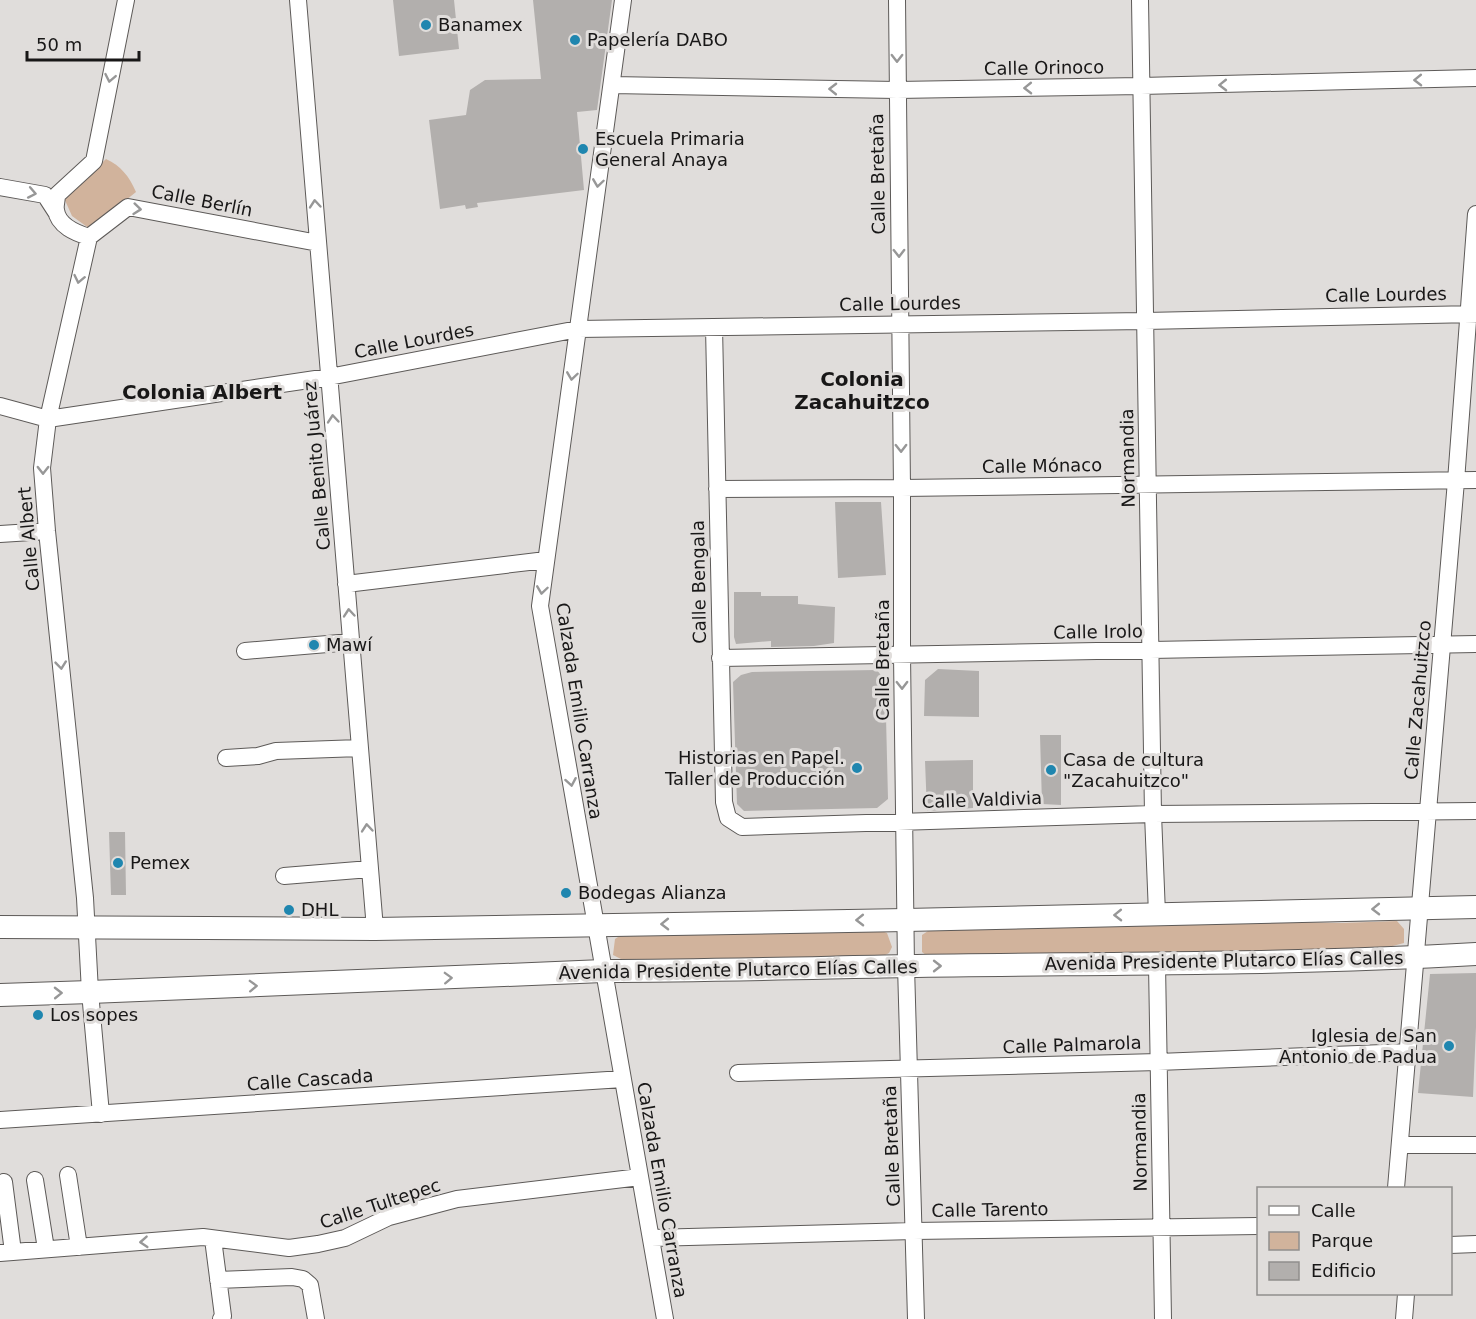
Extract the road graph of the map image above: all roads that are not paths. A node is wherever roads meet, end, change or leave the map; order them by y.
1 (126, 0) edge
2 (298, 0) edge
3 (623, 0) edge
4 (897, 0) edge
5 (1140, 0) edge
6 (1476, 78) edge
7 (612, 85) junction
8 (1142, 87) junction
9 (897, 90) junction
10 (0, 187) edge
11 (56, 212) junction
12 (1476, 214) edge
13 (89, 237) junction
14 (318, 243) junction
15 (1472, 313) edge
16 (1145, 321) junction
17 (900, 324) junction
18 (714, 327) junction
19 (578, 329) junction
20 (329, 377) junction
21 (0, 406) edge
22 (48, 419) junction
23 (1476, 480) edge
24 (1456, 481) junction
25 (1149, 484) junction
26 (902, 488) junction
27 (717, 489) junction
28 (47, 531) junction
29 (0, 534) edge
30 (546, 560) junction
31 (346, 584) junction
32 (351, 642) junction
33 (1476, 644) edge
34 (1442, 645) junction
35 (1151, 650) junction
36 (245, 651) dead end
37 (902, 655) junction
38 (720, 658) junction
39 (360, 748) junction
40 (226, 758) dead end
41 (1429, 811) junction
42 (1476, 811) edge
43 (1153, 813) junction
44 (904, 822) junction
45 (742, 827) joint
46 (370, 869) junction
47 (284, 876) dead end
48 (1476, 907) edge
49 (1420, 908) junction
50 (1157, 914) junction
51 (906, 920) junction
52 (595, 925) junction
53 (0, 927) edge
54 (87, 928) junction
55 (375, 928) junction
56 (1476, 954) edge
57 (1416, 957) junction
58 (1157, 964) junction
59 (906, 966) junction
60 (603, 971) junction
61 (90, 992) junction
62 (0, 995) edge
63 (1408, 1052) junction
64 (1158, 1062) junction
65 (908, 1069) junction
66 (738, 1073) dead end
67 (623, 1079) junction
68 (101, 1114) junction
69 (0, 1120) edge
70 (1400, 1145) junction
71 (1476, 1145) edge
72 (68, 1175) dead end
73 (640, 1177) junction
74 (35, 1180) dead end
75 (4, 1182) dead end
76 (1396, 1187) edge
77 (1257, 1226) edge
78 (1161, 1227) junction
79 (914, 1231) junction
80 (208, 1238) junction
81 (651, 1238) junction
82 (1476, 1244) edge
83 (1452, 1245) edge
84 (79, 1247) junction
85 (46, 1249) junction
86 (7, 1252) edge
87 (218, 1280) junction
88 (1406, 1295) edge
89 (221, 1319) edge
90 (316, 1319) edge
91 (665, 1319) edge
92 (916, 1319) edge
93 (1163, 1319) edge
94 (1404, 1319) edge

1 -> 11 street
14 -> 2 street, Calle Benito Juárez
3 - 7 street, Calzada Emilio Carranza
4 -> 9 street, Calle Bretaña
5 - 8 street, Normandia
6 -> 8 street, Calle Orinoco
9 -> 7 street, Calle Orinoco
7 -> 19 street, Calzada Emilio Carranza
8 -> 9 street, Calle Orinoco
8 - 16 street, Normandia
9 -> 17 street, Calle Bretaña
10 -> 11 street
11 - 13 street
12 - 15 street, Calle Zacahuitzco
13 -> 14 street, Calle Berlín
13 -> 22 street, Calle Albert
14 - 20 street, Calle Benito Juárez
15 - 16 street, Calle Lourdes
15 - 24 street, Calle Zacahuitzco
16 - 17 street, Calle Lourdes
16 - 25 street, Normandia
17 - 18 street, Calle Lourdes
17 -> 26 street, Calle Bretaña
18 - 19 street, Calle Lourdes
18 - 27 street, Calle Bengala
19 - 20 street, Calle Lourdes
19 -> 30 street, Calzada Emilio Carranza
20 - 22 street, Calle Lourdes
31 -> 20 street, Calle Benito Juárez
21 - 22 street
22 -> 28 street, Calle Albert
23 - 24 street, Calle Mónaco
24 - 25 street, Calle Mónaco
24 - 34 street, Calle Zacahuitzco
25 - 26 street, Calle Mónaco
25 - 35 street, Normandia
26 - 27 street, Calle Mónaco
26 - 37 street, Calle Bretaña
27 - 38 street, Calle Bengala
28 - 29 street
28 -> 54 street, Calle Albert
30 - 31 street
30 -> 52 street, Calzada Emilio Carranza
32 -> 31 street, Calle Benito Juárez
32 - 36 street
32 - 39 street, Calle Benito Juárez
33 - 34 street, Calle Irolo
34 - 35 street, Calle Irolo
34 - 41 street, Calle Zacahuitzco
35 - 37 street, Calle Irolo
35 - 43 street, Normandia
37 - 38 street, Calle Irolo
37 -> 44 street, Calle Bretaña
38 - 45 street, Calle Bengala
39 - 40 street
46 -> 39 street, Calle Benito Juárez
41 - 42 street, Calle Valdivia
41 - 43 street, Calle Valdivia
41 - 49 street, Calle Zacahuitzco
43 - 44 street, Calle Valdivia
43 - 50 street, Normandia
44 - 45 street, Calle Valdivia
44 - 51 street, Calle Bretaña
46 - 47 street
46 - 55 street, Calle Benito Juárez
48 - 49 main road
49 -> 50 main road
49 - 57 street, Calle Zacahuitzco
50 -> 51 main road
51 -> 52 main road
51 - 59 street, Calle Bretaña
52 - 55 main road
52 - 60 street, Calzada Emilio Carranza
53 - 54 main road
54 - 55 main road
54 - 61 street, Calle Albert
56 - 57 main road, Avenida Presidente Plutarco Elías Calles
57 - 58 main road, Avenida Presidente Plutarco Elías Calles
57 - 63 street, Calle Zacahuitzco
59 -> 58 main road, Avenida Presidente Plutarco Elías Calles
58 - 64 street, Normandia
59 - 60 main road, Avenida Presidente Plutarco Elías Calles
59 - 65 street, Calle Bretaña
61 -> 60 main road, Avenida Presidente Plutarco Elías Calles
60 - 67 street, Calzada Emilio Carranza
62 -> 61 main road, Avenida Presidente Plutarco Elías Calles
61 - 68 street, Calle Albert
63 - 64 street, Calle Palmarola
63 - 70 street, Calle Zacahuitzco
64 - 65 street, Calle Palmarola
64 - 78 street, Normandia
65 - 66 street, Calle Palmarola
65 - 79 street, Calle Bretaña
67 - 68 street, Calle Cascada
67 - 73 street, Calzada Emilio Carranza
68 - 69 street, Calle Cascada
70 - 71 street
70 - 76 street, Calle Zacahuitzco
72 - 84 street
73 - 80 street, Calle Tultepec
73 - 81 street, Calzada Emilio Carranza
74 - 85 street
75 - 86 street
77 - 78 street, Calle Tarento
78 - 79 street, Calle Tarento
78 - 93 street, Normandia
79 - 81 street, Calle Tarento
79 - 92 street, Calle Bretaña
80 -> 84 street, Calle Tultepec
80 - 87 street
81 - 91 street, Calzada Emilio Carranza
82 - 83 street
84 - 85 street, Calle Tultepec
85 - 86 street, Calle Tultepec
87 - 89 street
87 - 90 street
88 - 94 street

